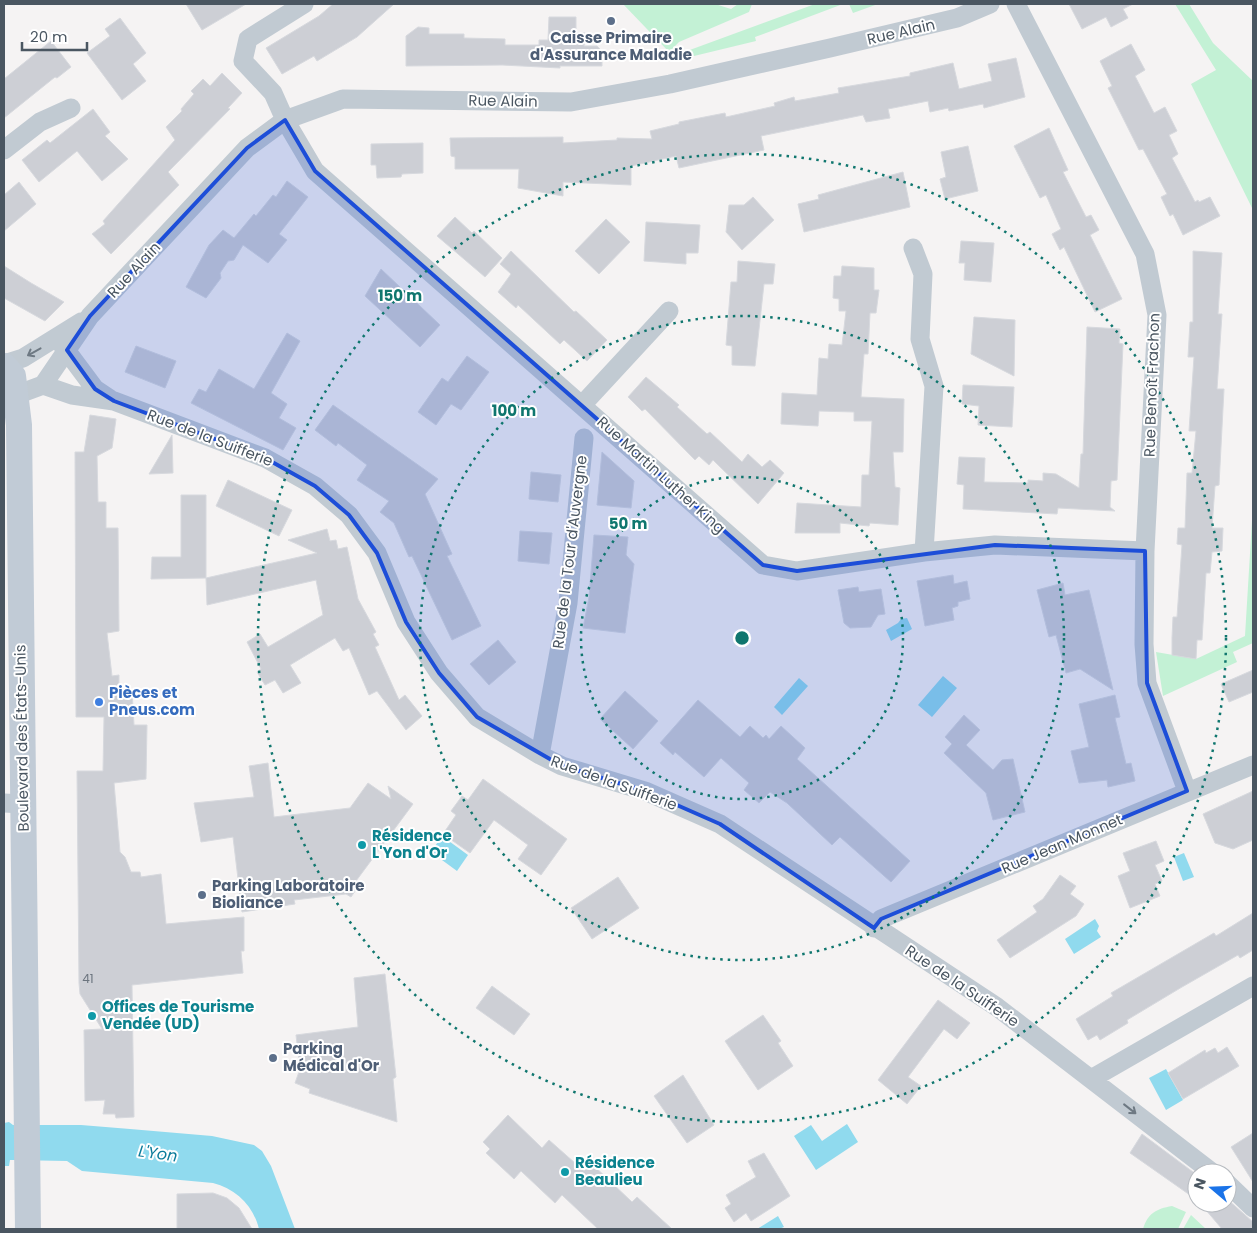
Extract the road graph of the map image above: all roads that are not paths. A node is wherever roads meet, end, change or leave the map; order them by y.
1 (304, 4) edge
2 (990, 4) edge
3 (1016, 4) edge
4 (71, 108) dead end
5 (285, 120) junction
6 (4, 150) edge
7 (913, 248) dead end
8 (669, 311) dead end
9 (62, 344) junction
10 (4, 365) edge
11 (43, 386) junction
12 (16, 395) junction
13 (114, 401) junction
14 (583, 404) junction
15 (584, 438) dead end
16 (1145, 551) junction
17 (924, 552) junction
18 (540, 755) junction
19 (1253, 764) edge
20 (1187, 791) junction
21 (13, 804) edge
22 (874, 928) junction
23 (1253, 986) edge
24 (1091, 1079) junction
25 (1201, 1163) edge
26 (1237, 1193) edge
27 (1253, 1208) edge
28 (28, 1229) edge

1 - 5 street, Rue Martin Luther King
2 - 5 street, Rue Alain
3 - 16 street, Rue Benoît Frachon
4 - 6 street
5 - 9 street, Rue Alain
5 - 14 street, Rue Martin Luther King
7 - 17 street
8 - 14 street
9 -> 10 street, Rue Alain
9 - 11 street, Rue Alain
9 - 13 street, Rue de la Suifferie
10 - 12 main road, Boulevard des États-Unis
11 - 12 street
11 - 13 street, Rue de la Suifferie
12 - 21 main road, Boulevard des États-Unis
13 - 18 street, Rue de la Suifferie
14 - 17 street, Rue Martin Luther King
15 - 18 street, Rue de la Tour d'Auvergne
16 - 17 street, Rue Martin Luther King
16 - 20 street, Rue Benoît Frachon
18 - 22 street, Rue de la Suifferie
19 - 20 street, Rue Jean Monnet
20 - 22 street, Rue Jean Monnet
21 - 28 main road, Boulevard des États-Unis
22 - 24 street, Rue de la Suifferie
23 - 24 street
24 -> 25 street, Rue de la Suifferie
26 - 27 street

